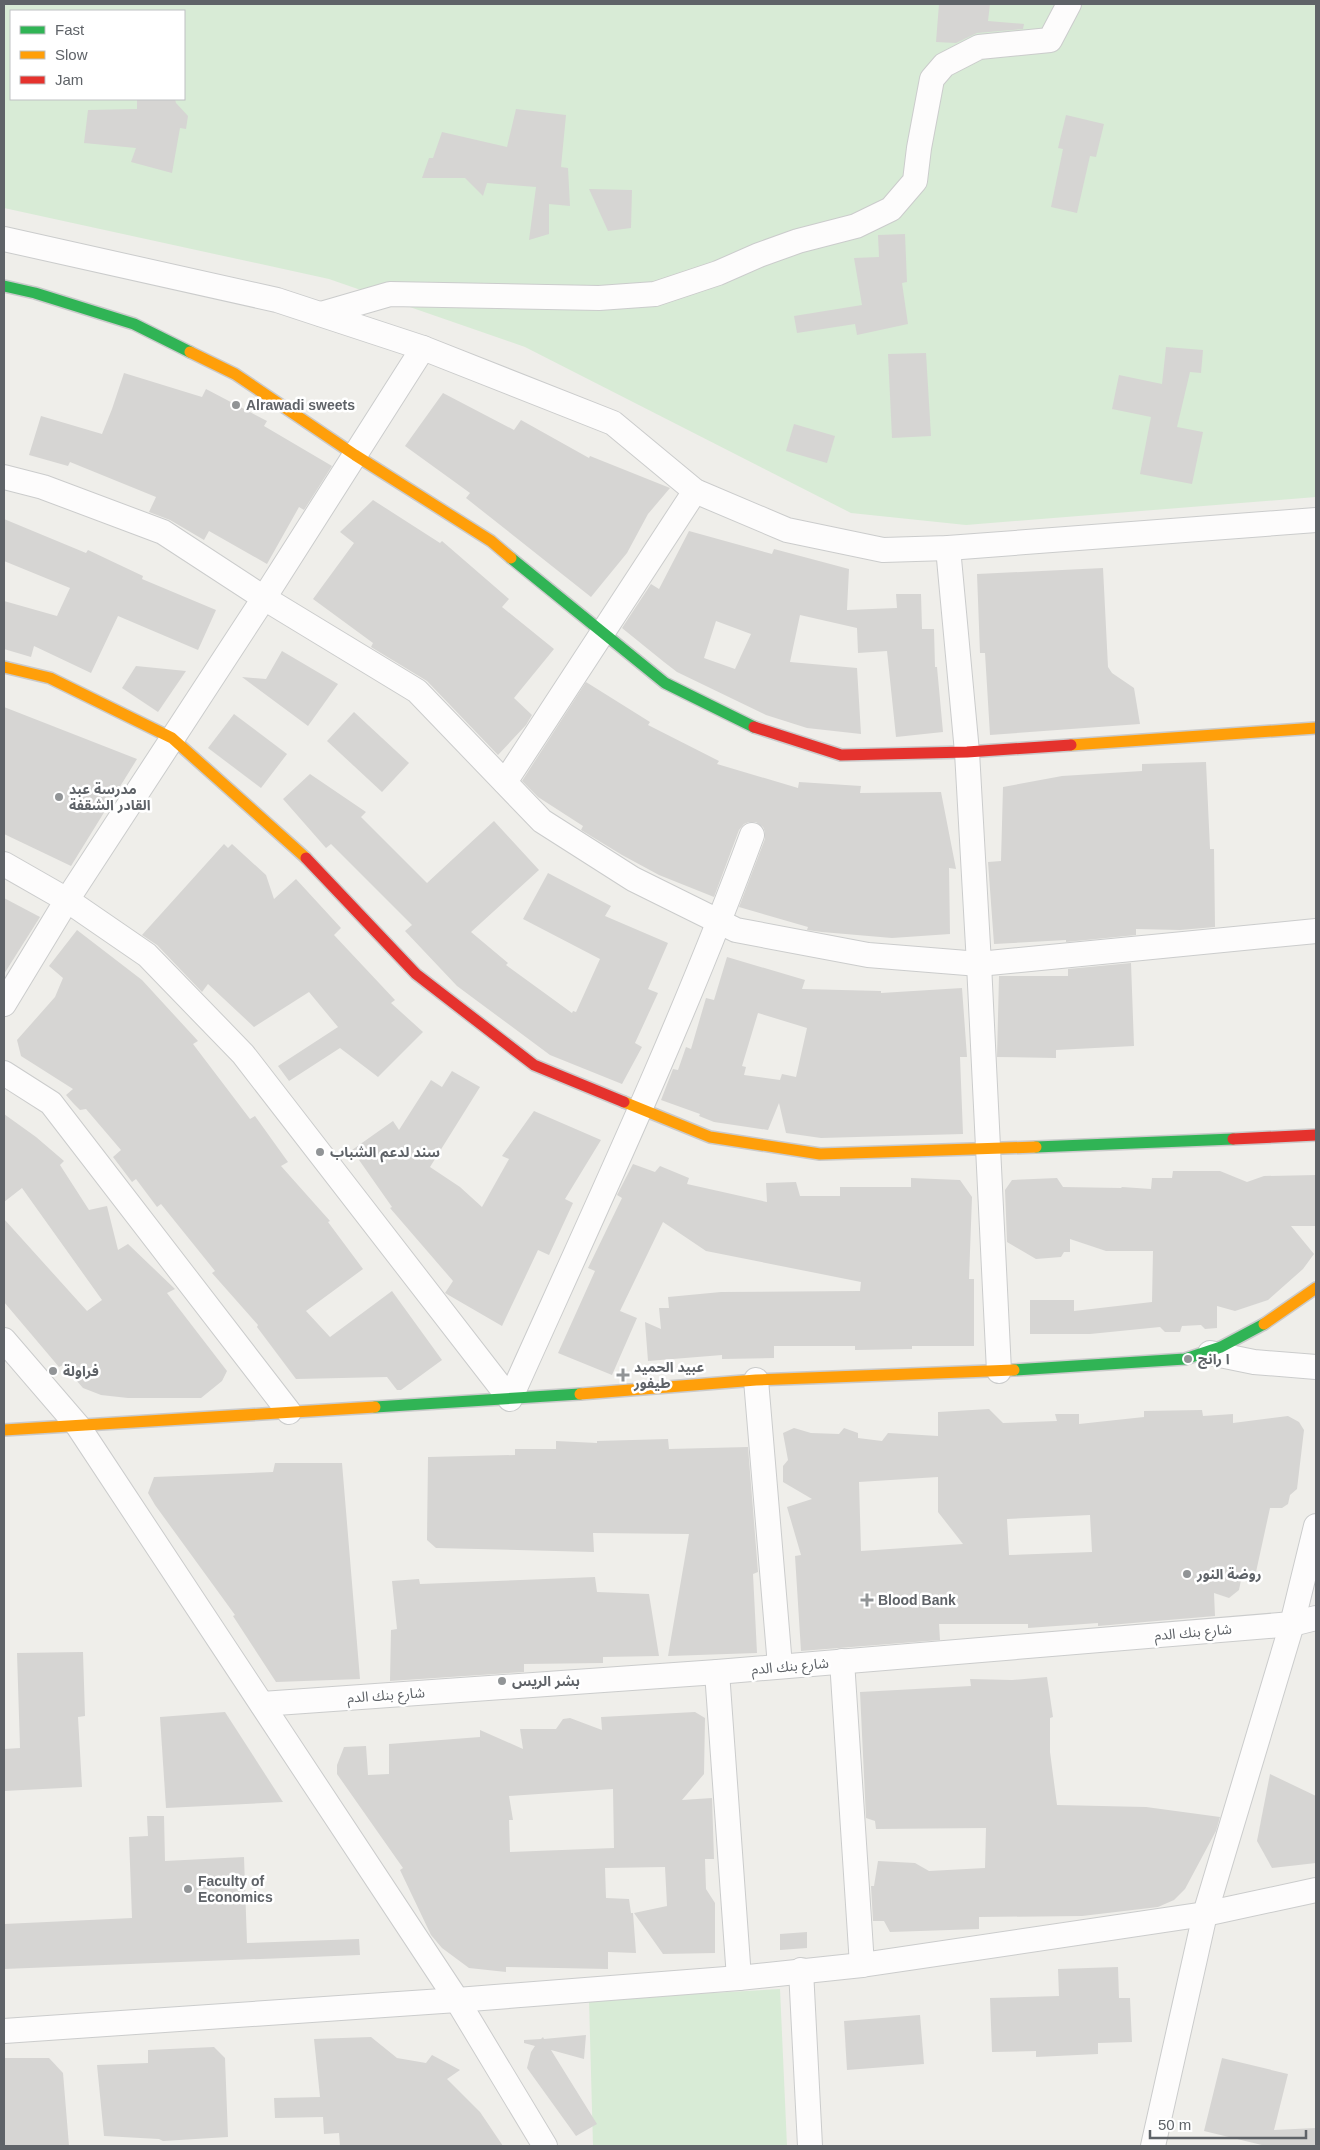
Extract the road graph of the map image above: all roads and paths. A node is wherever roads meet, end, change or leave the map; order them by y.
1 (1069, 4) edge
2 (4, 239) edge
3 (4, 286) edge
4 (321, 314) junction
5 (423, 348) junction
6 (355, 455) junction
7 (4, 477) edge
8 (695, 491) junction
9 (1316, 520) edge
10 (948, 548) junction
11 (264, 598) junction
12 (605, 632) junction
13 (4, 667) edge
14 (1316, 728) edge
15 (172, 738) junction
16 (967, 752) junction
17 (505, 782) junction
18 (752, 835) dead end
19 (4, 864) edge
20 (67, 900) junction
21 (719, 922) junction
22 (1316, 931) edge
23 (980, 964) junction
24 (4, 1004) edge
25 (4, 1073) edge
26 (641, 1108) junction
27 (1316, 1135) edge
28 (988, 1150) junction
29 (1316, 1288) edge
30 (4, 1340) edge
31 (1210, 1353) junction
32 (1316, 1367) edge
33 (999, 1371) junction
34 (756, 1380) junction
35 (510, 1399) junction
36 (289, 1412) junction
37 (78, 1426) junction
38 (4, 1430) edge
39 (1316, 1526) edge
40 (1316, 1618) edge
41 (1292, 1624) junction
42 (842, 1661) junction
43 (780, 1666) junction
44 (717, 1672) junction
45 (262, 1704) junction
46 (1316, 1890) edge
47 (1205, 1914) junction
48 (862, 1965) junction
49 (802, 1970) junction
50 (739, 1978) junction
51 (457, 2000) junction
52 (4, 2031) edge
53 (545, 2146) edge
54 (810, 2146) edge
55 (1153, 2146) edge

1 - 4 street
2 - 4 street
3 - 6 street
4 - 5 street
5 - 6 street
5 - 8 street
6 - 11 street
6 - 12 street
7 - 11 street
8 - 10 street
8 - 12 street
9 - 10 street
10 - 16 street
11 - 15 street
11 - 17 street
12 - 16 street
12 - 17 street
13 - 15 street
14 - 16 street
15 - 20 street
15 - 26 street
16 - 23 street
17 - 21 street
18 - 21 street
19 - 20 street
20 - 24 street
20 - 35 street
21 - 23 street
21 - 26 street
22 - 23 street
23 - 28 street
25 - 36 street
26 - 28 street
26 - 35 street
27 - 28 street
28 - 33 street
29 - 31 street
30 - 37 street
31 - 32 street
31 - 33 street
33 - 34 street
34 - 35 street
34 - 43 street
35 - 36 street
36 - 37 street
37 - 38 street
37 - 45 street
39 - 41 street
40 - 41 street, شارع بنك الدم
41 - 42 street, شارع بنك الدم
41 - 47 street
42 - 43 street, شارع بنك الدم
42 - 48 street
43 - 44 street, شارع بنك الدم
44 - 45 street, شارع بنك الدم
44 - 50 street
45 - 51 street
46 - 47 street
47 - 48 street
47 - 55 street
48 - 49 street
49 - 50 street
49 - 54 street
50 - 51 street
51 - 52 street
51 - 53 street

